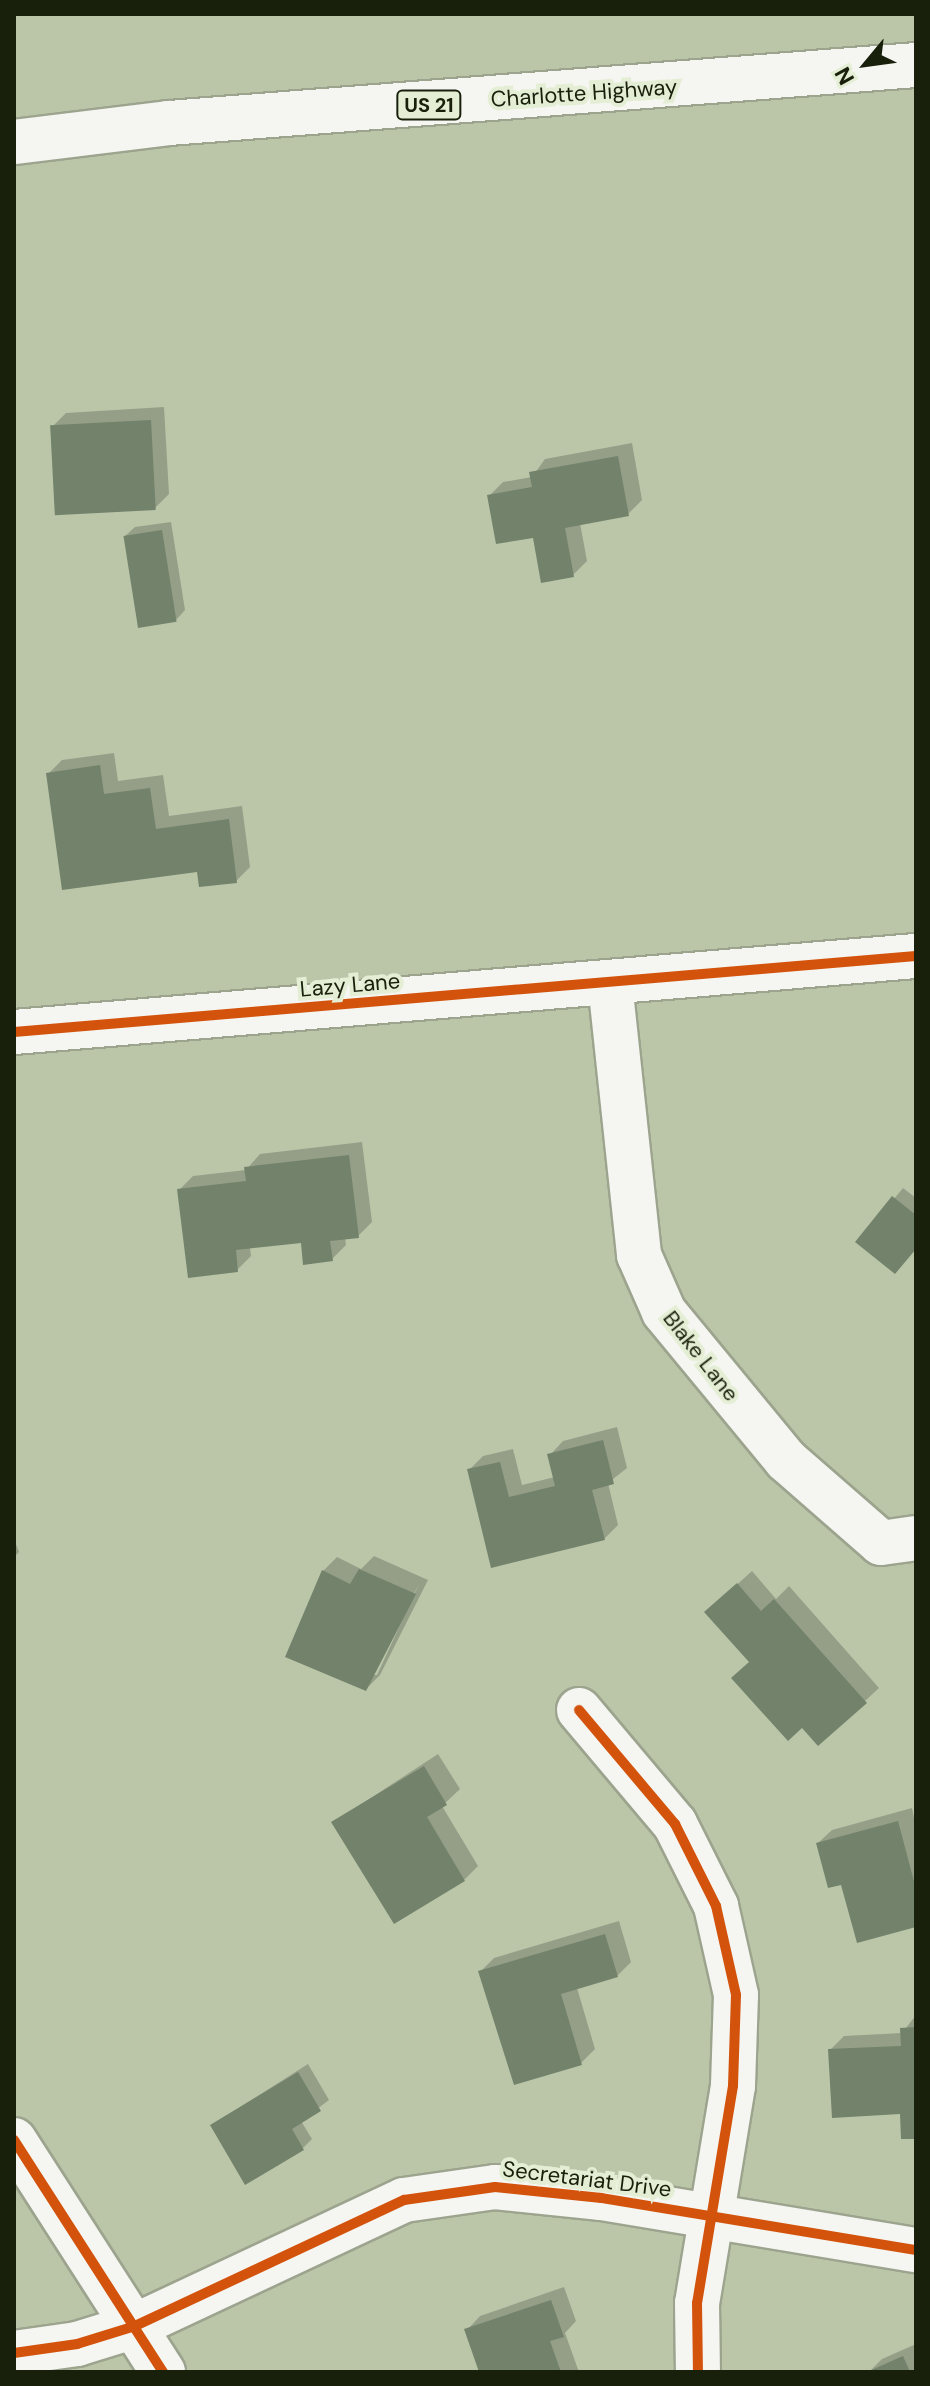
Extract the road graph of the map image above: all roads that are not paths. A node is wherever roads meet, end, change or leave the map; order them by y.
1 (916, 65) edge
2 (14, 142) edge
3 (916, 956) edge
4 (610, 983) junction
5 (14, 1032) edge
6 (916, 1538) edge
7 (579, 1710) dead end
8 (14, 2140) edge
9 (712, 2216) junction
10 (916, 2250) edge
11 (135, 2326) junction
12 (14, 2353) edge
13 (163, 2372) edge
14 (698, 2372) edge

1 - 2 street, Charlotte Highway / US 21
3 - 4 street, Lazy Lane
4 - 5 street, Lazy Lane
4 - 6 street, Blake Lane
7 - 9 street
8 - 11 street
9 - 10 street, Secretariat Drive
9 - 11 street, Secretariat Drive
9 - 14 street
11 - 12 street, Secretariat Drive
11 - 13 street

